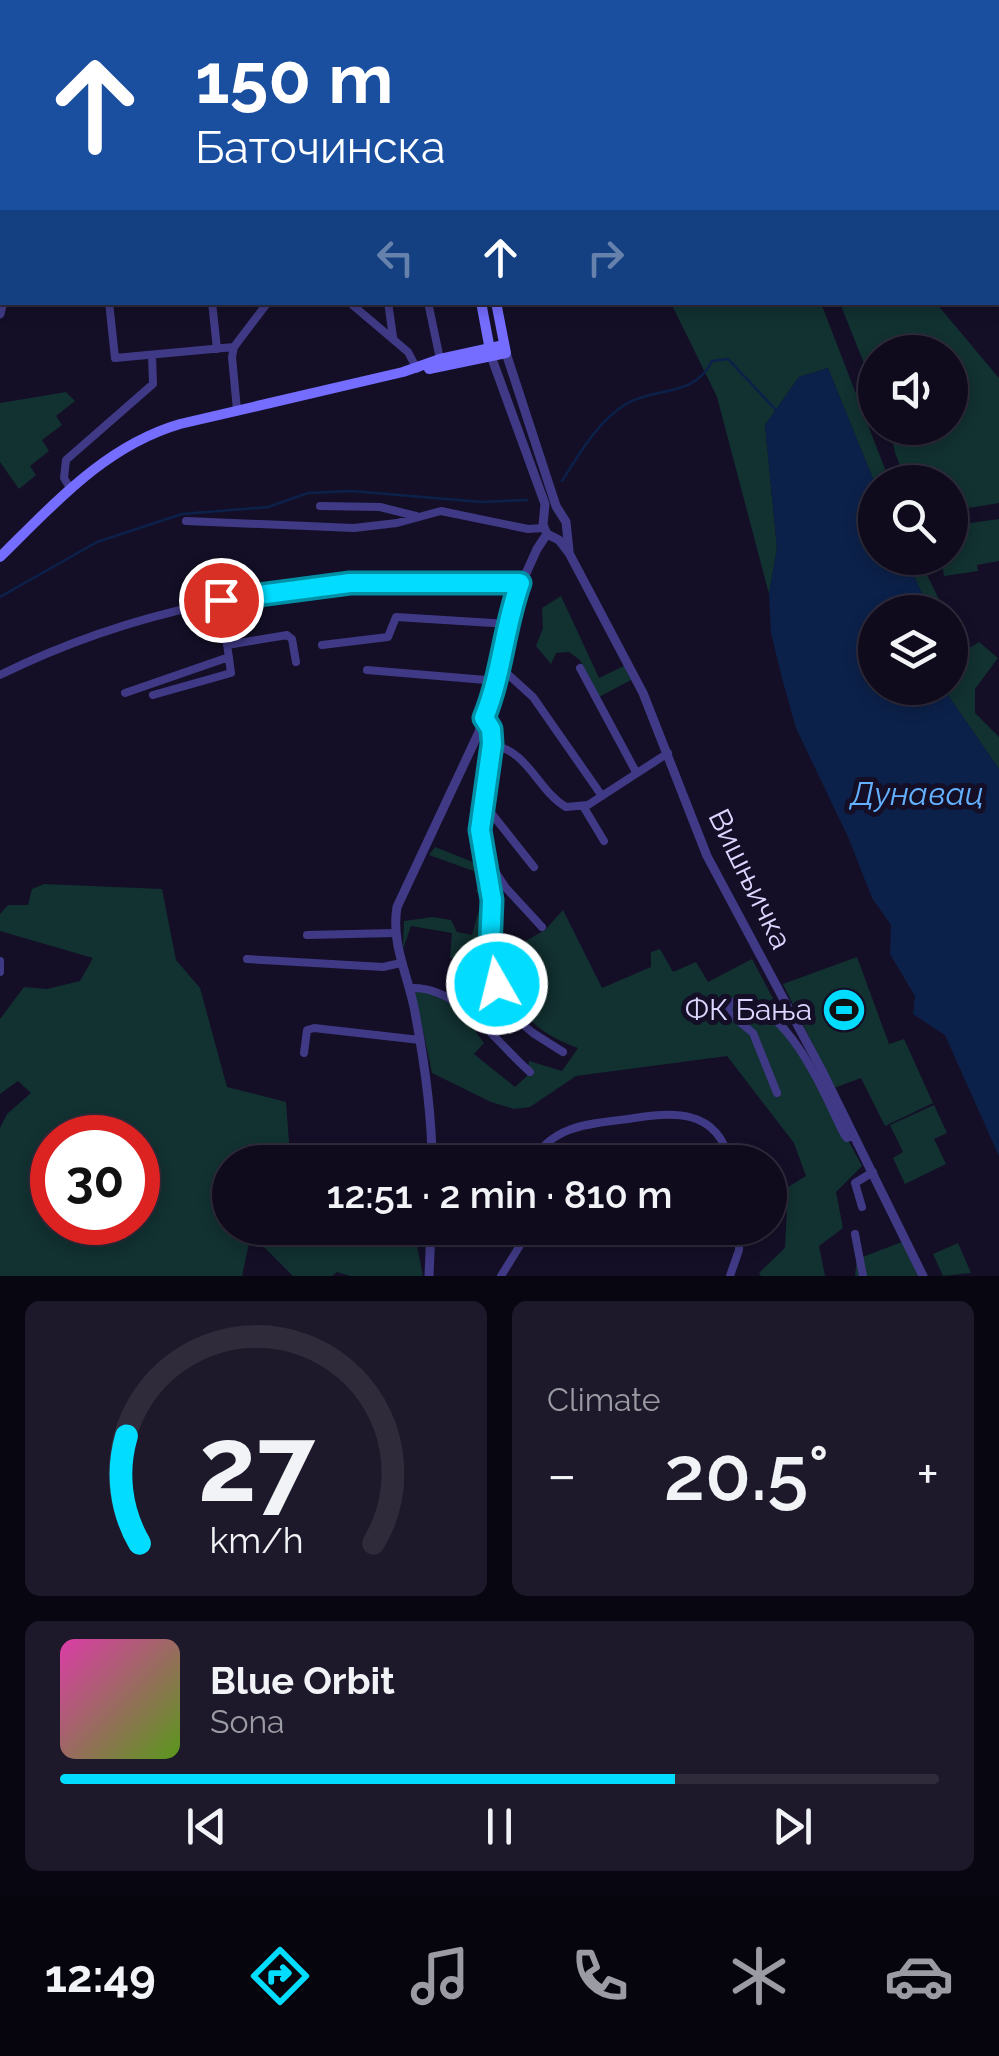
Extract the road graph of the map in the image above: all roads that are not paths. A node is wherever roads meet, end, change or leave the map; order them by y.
1 (110, 305) edge
2 (212, 305) edge
3 (266, 305) edge
4 (353, 305) edge
5 (388, 305) edge
6 (429, 305) edge
7 (482, 305) edge
8 (497, 305) edge
9 (393, 337) junction
10 (234, 347) junction
11 (218, 349) junction
12 (505, 349) junction
13 (490, 352) junction
14 (152, 355) junction
15 (440, 359) junction
16 (417, 369) junction
17 (238, 410) junction
18 (70, 488) junction
19 (320, 506) dead end
20 (416, 516) junction
21 (562, 516) junction
22 (186, 521) dead end
23 (566, 528) junction
24 (547, 529) junction
25 (569, 553) junction
26 (0, 557) edge
27 (520, 583) junction
28 (221, 600) junction
29 (508, 624) junction
30 (227, 645) junction
31 (322, 645) dead end
32 (229, 657) junction
33 (296, 662) dead end
34 (501, 668) junction
35 (580, 668) dead end
36 (367, 670) dead end
37 (0, 675) edge
38 (498, 681) junction
39 (125, 693) dead end
40 (153, 695) dead end
41 (484, 718) junction
42 (492, 744) junction
43 (668, 753) junction
44 (636, 772) junction
45 (602, 796) junction
46 (484, 804) junction
47 (583, 806) junction
48 (604, 841) dead end
49 (484, 854) junction
50 (534, 867) dead end
51 (542, 928) dead end
52 (395, 933) junction
53 (307, 935) dead end
54 (247, 959) dead end
55 (0, 961) edge
56 (401, 963) junction
57 (0, 972) edge
58 (410, 988) junction
59 (420, 1040) junction
60 (562, 1052) dead end
61 (304, 1054) dead end
62 (530, 1072) dead end
63 (777, 1093) dead end
64 (854, 1136) junction
65 (431, 1145) edge
66 (544, 1145) edge
67 (724, 1145) edge
68 (872, 1172) junction
69 (862, 1208) dead end
70 (855, 1234) dead end
71 (430, 1245) edge
72 (517, 1245) edge
73 (738, 1245) edge
74 (429, 1276) edge
75 (501, 1276) edge
76 (730, 1276) edge
77 (864, 1276) edge
78 (923, 1276) edge

1 - 14 street
2 - 11 street
3 - 10 street
4 - 9 street
5 - 9 street
6 - 15 street
7 - 13 main road, Вишњичка
8 - 12 main road, Вишњичка
9 - 16 street
10 - 11 street
10 - 17 street
11 - 14 street
12 - 13 main road
12 - 21 street, Вишњичка
13 - 15 main road
13 - 16 main road
13 - 24 street, Вишњичка
14 - 18 street
15 - 16 main road
16 - 17 main road
17 - 18 main road
18 - 26 main road
19 - 20 street
20 - 22 street
20 - 24 street
21 - 23 street, Вишњичка
21 - 24 street
23 - 24 street
23 - 25 street, Вишњичка
24 - 25 street, Вишњичка
24 - 27 street
25 - 43 street, Вишњичка
27 - 28 street
27 - 29 street
28 - 30 street
28 - 37 street
29 - 31 street
29 - 34 street
30 - 32 street
30 - 33 street
32 - 39 street
32 - 40 street
34 - 38 street
34 - 45 street
35 - 44 street
36 - 38 street
38 - 41 street
41 - 42 street
41 - 52 street
42 - 46 street
42 - 47 street
43 - 44 street
43 - 64 street, Вишњичка
44 - 45 street
45 - 47 street
46 - 49 street
46 - 50 street
47 - 48 street
49 - 51 street
49 - 60 street
52 - 53 street
52 - 56 street
54 - 56 street
55 - 57 street
56 - 58 street
58 - 59 street
58 - 62 street
59 - 61 street
59 - 65 street
63 - 64 street
64 - 68 street, Вишњичка
66 - 67 street
68 - 69 street
68 - 78 street, Вишњичка
70 - 77 street
71 - 74 street
72 - 75 street
73 - 76 street

